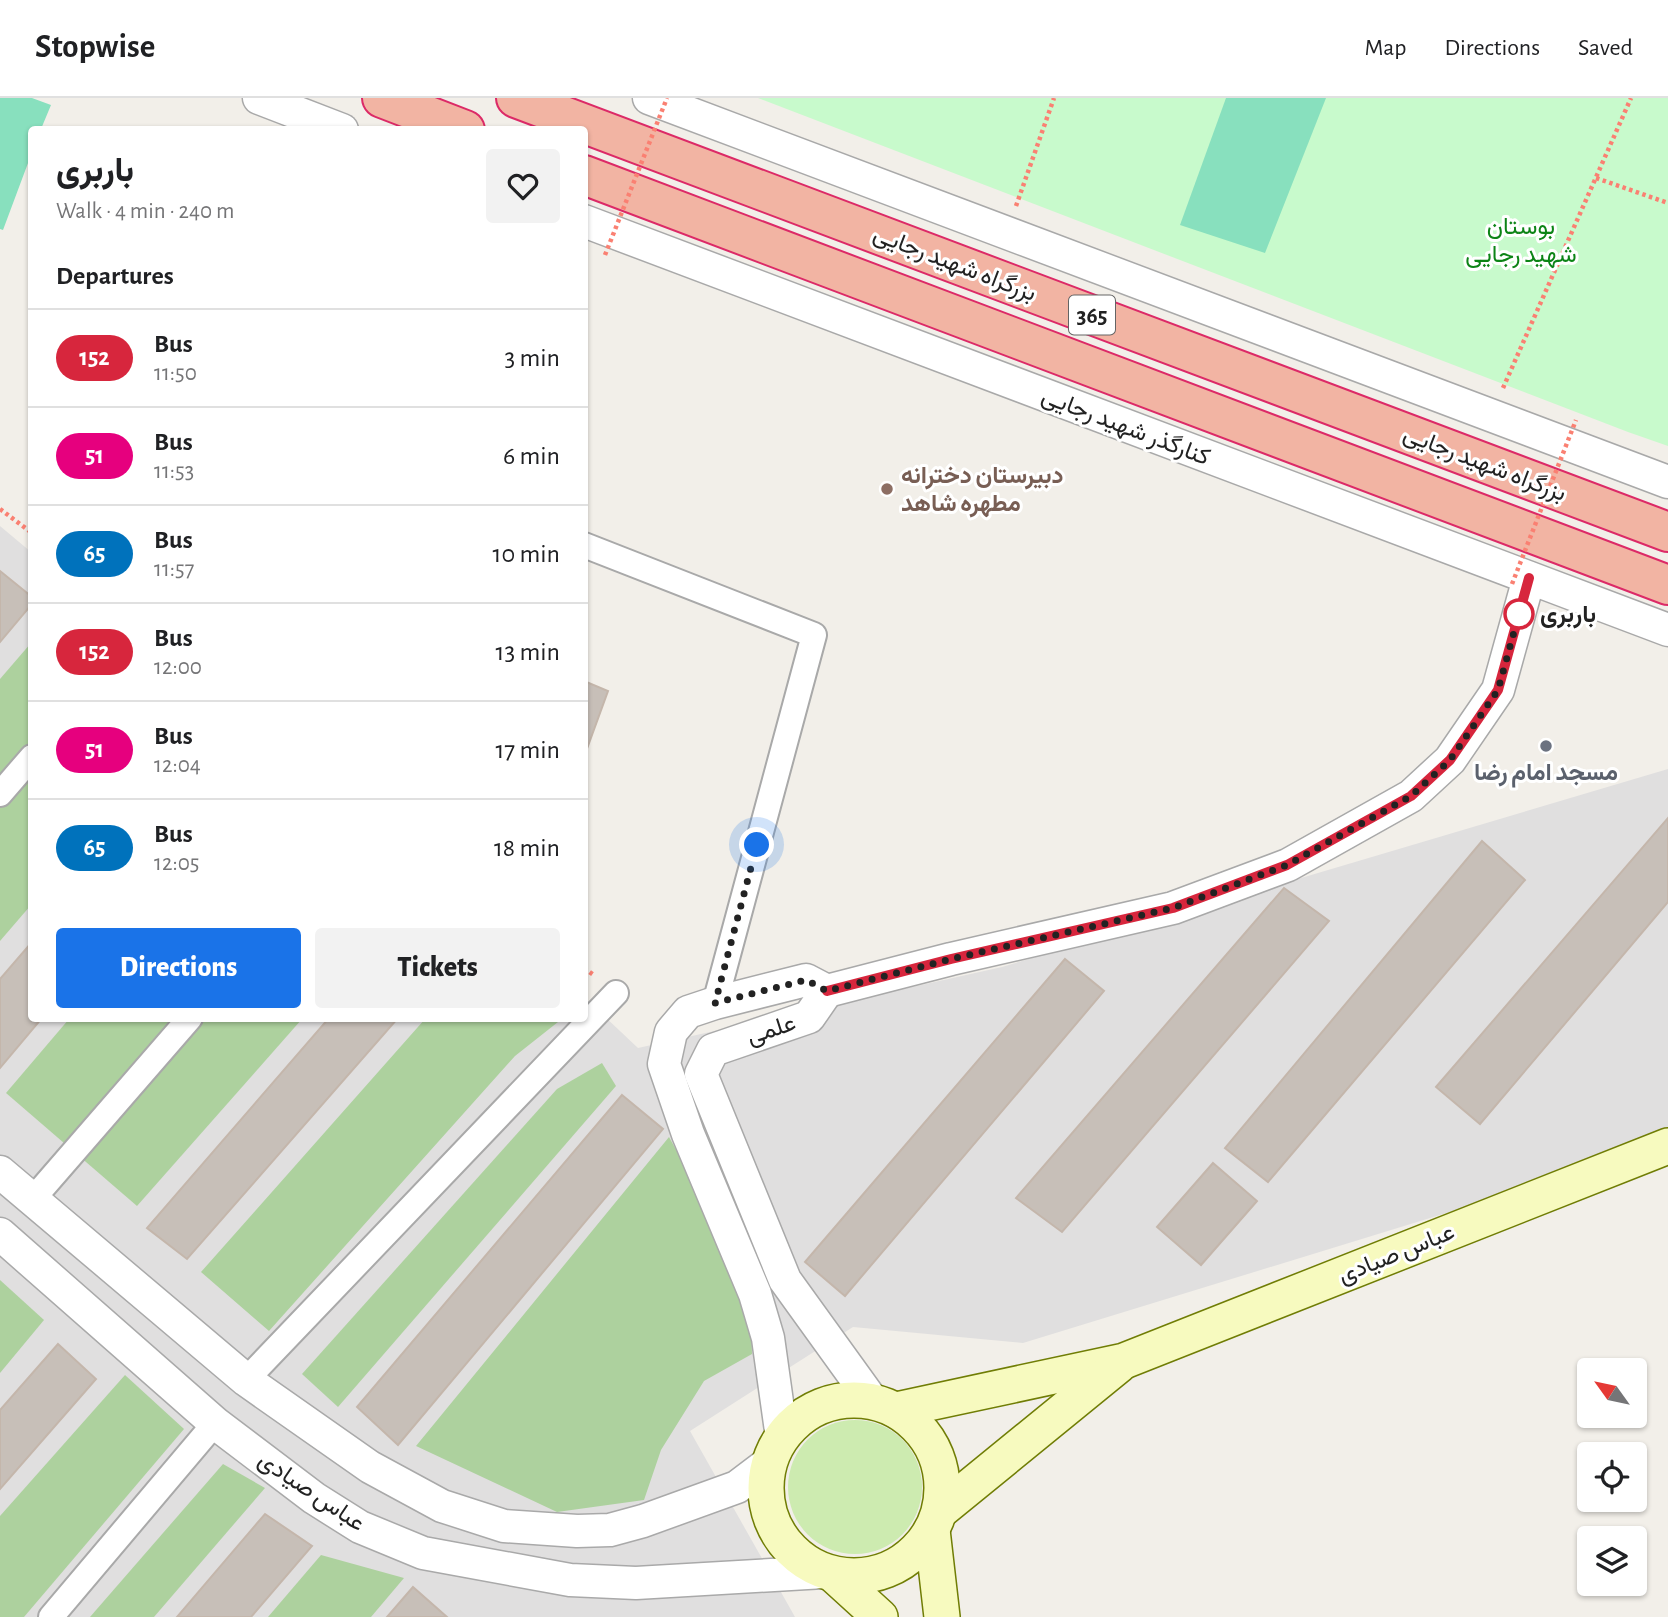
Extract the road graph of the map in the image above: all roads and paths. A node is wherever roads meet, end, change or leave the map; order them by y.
1 (258, 98) edge
2 (382, 98) edge
3 (516, 98) edge
4 (649, 98) edge
5 (667, 98) edge
6 (1055, 98) edge
7 (1632, 98) edge
8 (332, 126) edge
9 (456, 126) edge
10 (588, 177) edge
11 (1596, 178) junction
12 (1668, 203) edge
13 (588, 223) edge
14 (1004, 232) junction
15 (605, 255) dead end
16 (1491, 416) junction
17 (1576, 421) dead end
18 (1668, 482) edge
19 (0, 509) edge
20 (28, 530) edge
21 (1668, 532) edge
22 (588, 547) edge
23 (1521, 581) junction
24 (1668, 585) edge
25 (1668, 630) edge
26 (28, 762) edge
27 (0, 794) edge
28 (827, 991) junction
29 (616, 993) dead end
30 (701, 1008) junction
31 (187, 1022) edge
32 (713, 1050) junction
33 (1668, 1146) edge
34 (0, 1172) edge
35 (32, 1200) junction
36 (0, 1234) edge
37 (1124, 1361) junction
38 (246, 1380) junction
39 (885, 1406) junction
40 (215, 1423) junction
41 (776, 1450) junction
42 (936, 1521) junction
43 (830, 1574) junction
44 (51, 1617) edge
45 (880, 1617) edge
46 (942, 1617) edge

1 - 8 street
2 - 9 highway
3 - 21 highway, بزرگراه شهید رجایی / 365
4 - 14 street
5 - 15 path, bridge
6 - 14 path
7 - 11 path
10 - 24 highway, بزرگراه شهید رجایی / 365
11 - 12 path
11 - 16 path
13 - 23 street, کنارگذر شهید رجایی
14 - 16 street
16 - 18 street
17 - 23 path, bridge
19 - 20 path
22 - 30 street
23 - 25 street, کنارگذر شهید رجایی
23 - 28 street
26 - 27 street
28 - 30 street, علمی
28 - 32 street, علمی
29 - 38 street
30 - 32 street
30 - 41 street
31 - 35 street
32 - 39 street
33 - 37 main road, عباس صیادی
34 - 35 street
35 - 38 street
36 - 40 street, عباس صیادی
37 - 39 main road, عباس صیادی
37 - 42 main road, عباس صیادی
38 - 41 street
39 - 41 main road
39 - 42 main road
40 - 43 street, عباس صیادی
40 - 44 street
41 - 43 main road
42 - 43 main road
42 - 46 main road
43 - 45 main road

